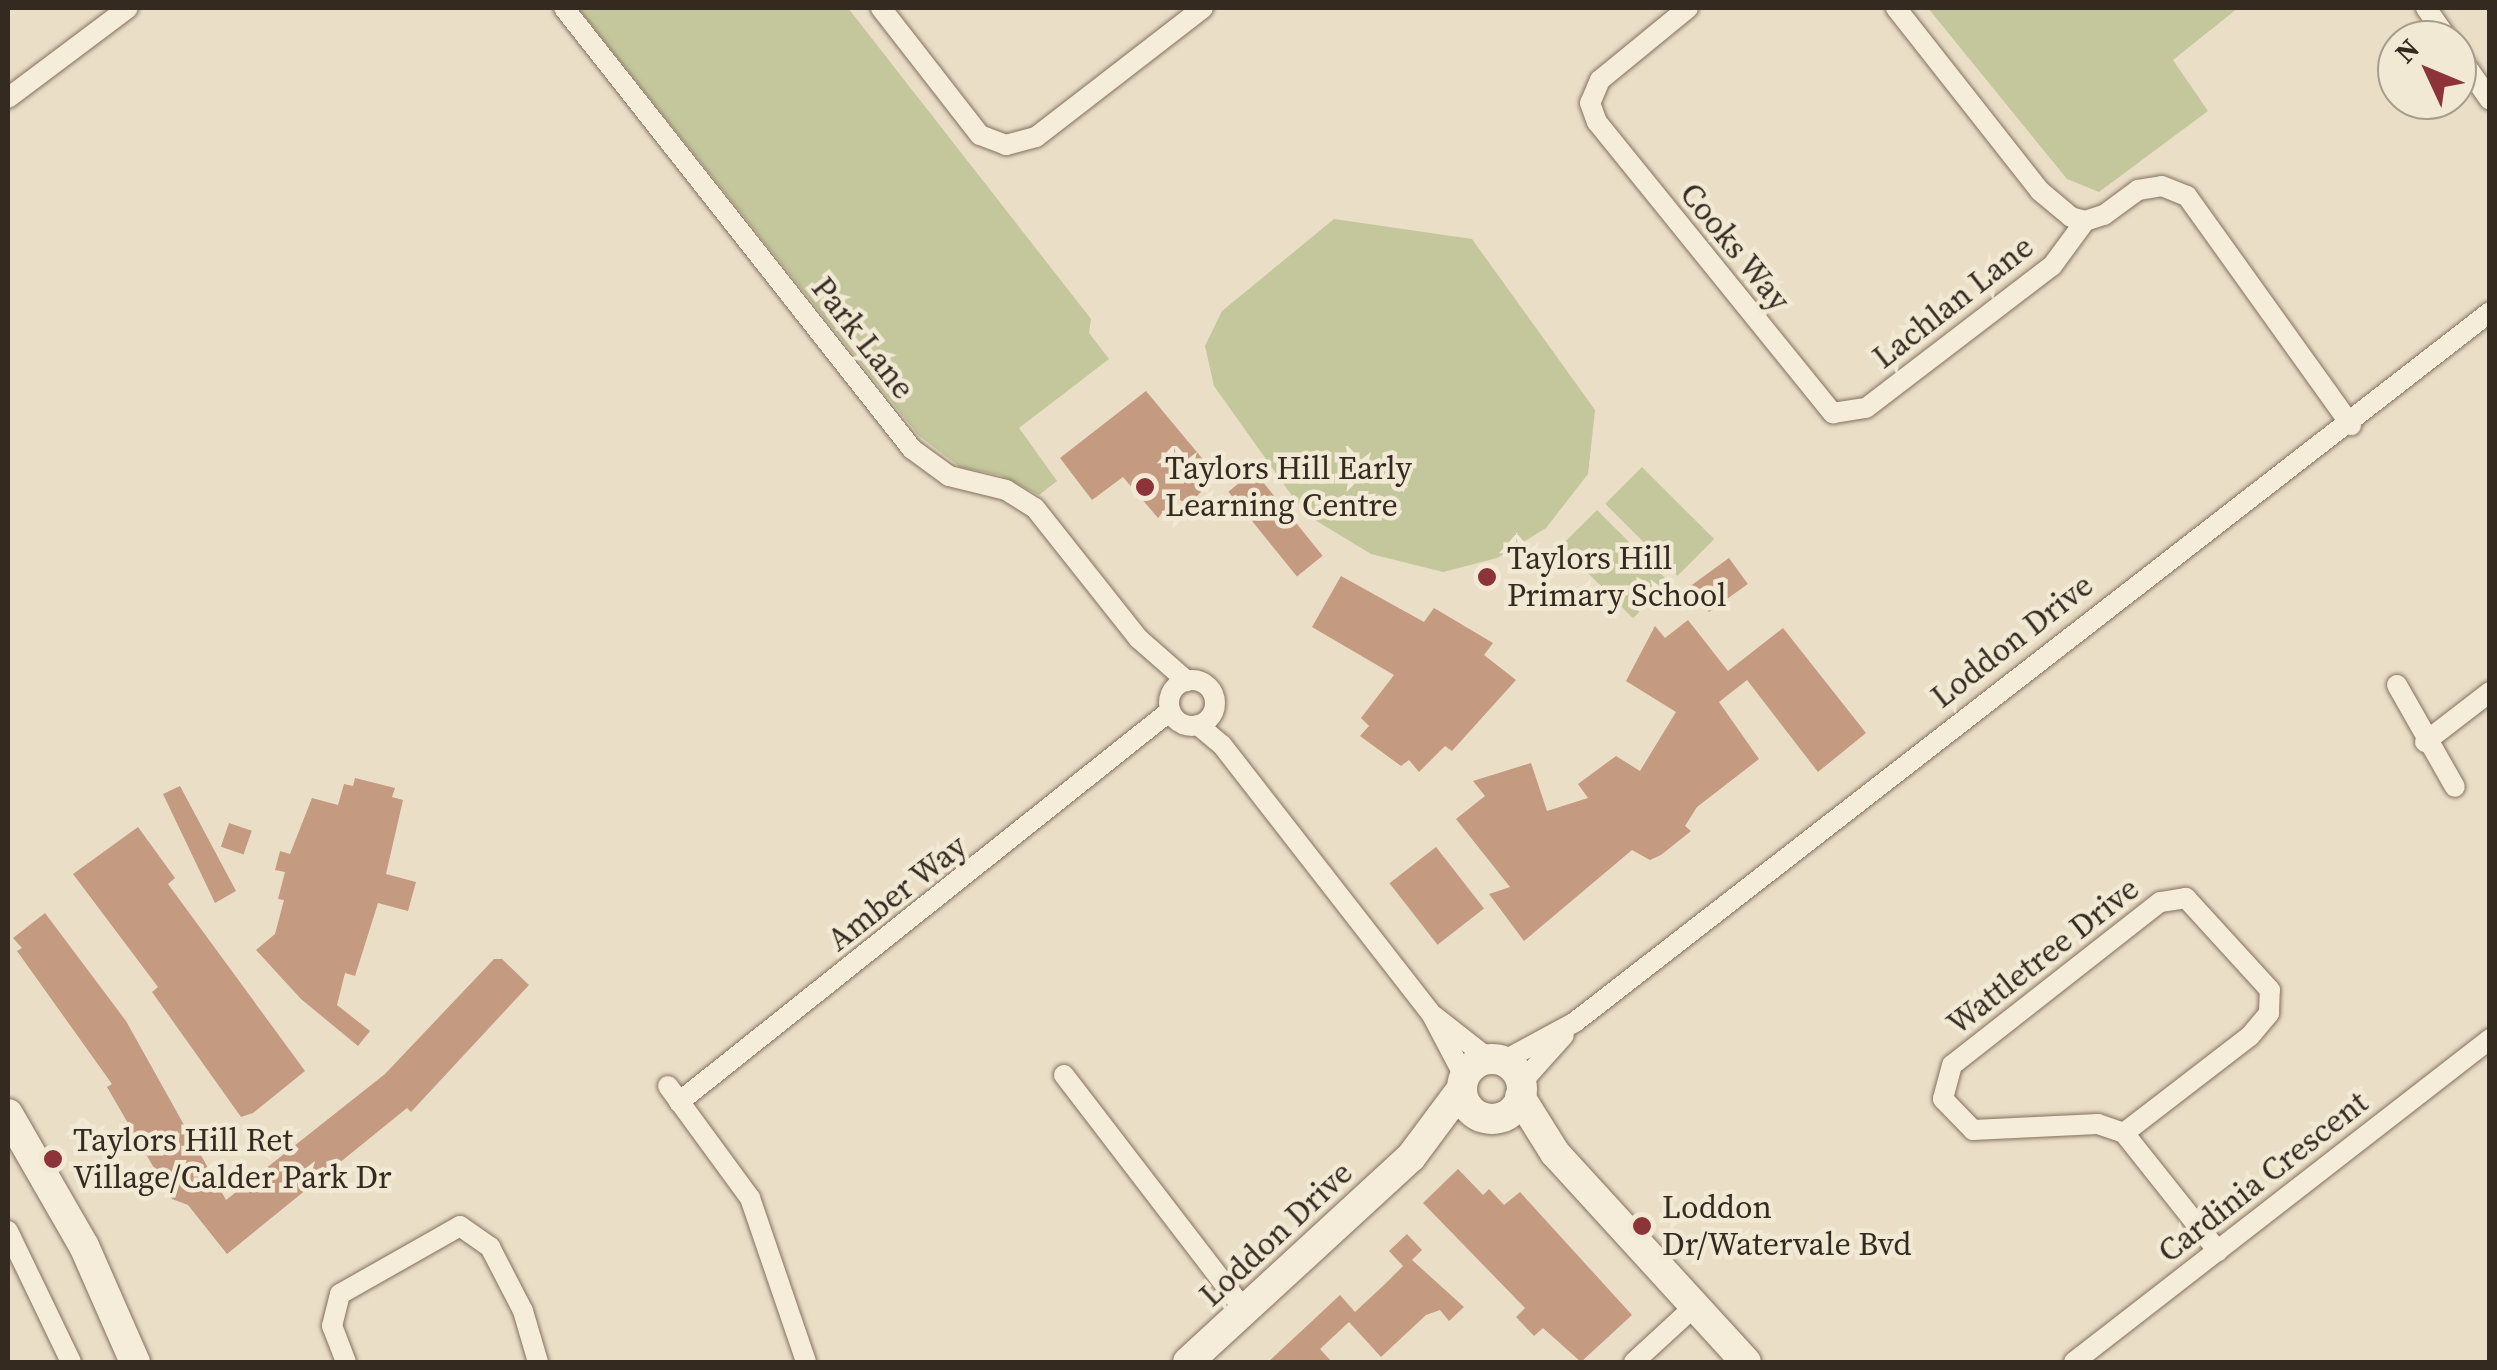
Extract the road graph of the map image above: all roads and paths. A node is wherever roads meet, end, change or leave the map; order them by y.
1 (128, 8) edge
2 (564, 8) edge
3 (881, 8) edge
4 (1202, 8) edge
5 (1688, 8) edge
6 (1896, 8) edge
7 (8, 98) edge
8 (2085, 222) junction
9 (2490, 312) edge
10 (1846, 415) joint
11 (2351, 425) junction
12 (2396, 685) dead end
13 (2490, 692) edge
14 (1187, 708) junction
15 (2425, 742) junction
16 (2455, 787) dead end
17 (1432, 1015) junction
18 (2490, 1039) edge
19 (1064, 1075) dead end
20 (1493, 1088) junction
21 (8, 1114) edge
22 (2124, 1132) junction
23 (8, 1231) edge
24 (2218, 1250) junction
25 (1695, 1306) junction
26 (1244, 1310) junction
27 (71, 1362) edge
28 (135, 1362) edge
29 (346, 1362) edge
30 (538, 1362) edge
31 (806, 1362) edge
32 (1188, 1362) edge
33 (1634, 1362) edge
34 (1746, 1362) edge
35 (2074, 1362) edge

1 - 7 street
2 - 14 street, Park Lane
3 - 4 street
5 - 10 street, Cooks Way
6 - 8 street
8 - 10 street, Lachlan Lane
8 - 11 street
9 - 11 street, Loddon Drive
11 - 20 street, Loddon Drive
12 - 15 street
13 - 15 street
14 - 17 street, Park Lane
14 - 31 street, Amber Way
15 - 16 street
17 - 20 street, Park Lane
17 - 20 street, Park Lane
18 - 24 street, Cardinia Crescent
19 - 26 street
20 - 25 street
20 - 26 street, Loddon Drive
21 - 28 street
22 - 22 street, Wattletree Drive
22 - 24 street
23 - 27 street
24 - 35 street, Cardinia Crescent
25 - 33 street
25 - 34 street
26 - 32 street, Loddon Drive
29 - 30 street

